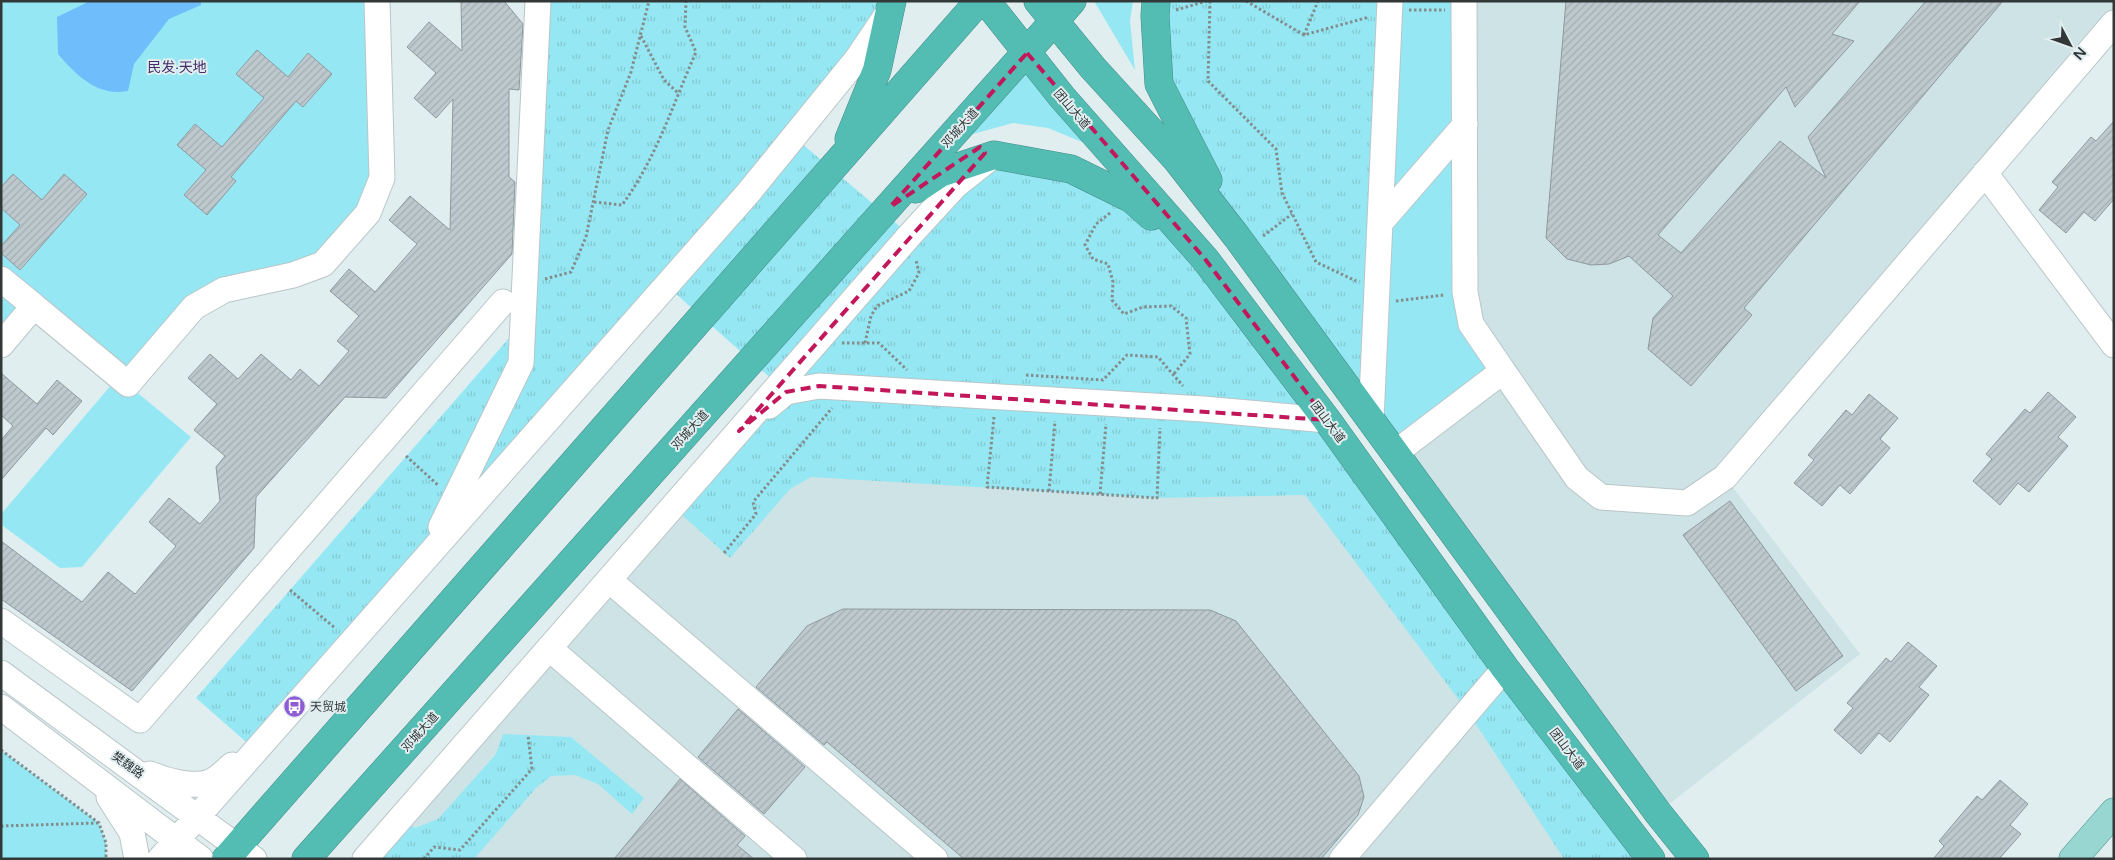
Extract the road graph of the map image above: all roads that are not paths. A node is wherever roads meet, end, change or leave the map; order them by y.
1 (377, 1) edge
2 (538, 1) edge
3 (979, 1) edge
4 (986, 1) edge
5 (1072, 1) edge
6 (891, 5) edge
7 (1389, 6) edge
8 (1464, 6) edge
9 (1155, 9) edge
10 (1046, 12) edge
11 (2114, 23) edge
12 (1027, 53) junction
13 (1464, 125) junction
14 (994, 155) junction
15 (841, 158) junction
16 (1985, 173) junction
17 (890, 207) junction
18 (1380, 223) junction
19 (1242, 242) junction
20 (1212, 270) junction
21 (1, 279) edge
22 (503, 302) dead end
23 (34, 306) junction
24 (1, 345) edge
25 (2114, 345) edge
26 (1503, 370) junction
27 (1327, 420) junction
28 (1372, 420) junction
29 (739, 431) junction
30 (1395, 453) junction
31 (426, 556) junction
32 (609, 580) junction
33 (1, 621) edge
34 (549, 648) junction
35 (1505, 668) junction
36 (1, 673) edge
37 (1, 707) edge
38 (267, 737) junction
39 (122, 761) junction
40 (100, 782) junction
41 (2114, 812) edge
42 (198, 816) junction
43 (177, 840) junction
44 (239, 855) edge
45 (137, 859) edge
46 (160, 859) edge
47 (201, 859) edge
48 (306, 859) edge
49 (366, 859) edge
50 (794, 859) edge
51 (935, 859) edge
52 (1342, 859) edge
53 (1651, 859) edge
54 (1695, 859) edge
55 (2073, 859) edge

1 - 23 street
2 - 31 street
3 - 15 highway
4 - 12 highway, 团山大道
5 - 10 highway, 邓城大道
6 - 15 highway
6 - 31 street
7 - 18 street
8 - 13 street
9 - 19 highway
10 - 12 highway, 邓城大道
10 - 19 highway
11 - 16 street
12 - 17 highway, 邓城大道
12 - 20 highway, 团山大道
13 - 18 street
13 - 26 street
14 - 17 highway
14 - 20 highway
14 - 29 street
15 - 44 highway
16 - 25 street
16 - 26 street
17 - 48 highway, 邓城大道
18 - 28 street
19 - 28 highway
20 - 27 highway, 团山大道
21 - 23 street
22 - 33 street
23 - 24 street
26 - 30 street
27 - 29 street
27 - 35 highway, 团山大道
28 - 30 highway
29 - 32 street
30 - 54 highway
31 - 38 street
32 - 34 street
32 - 51 street
34 - 49 street
34 - 50 street
35 - 52 street
35 - 53 highway, 团山大道
36 - 39 street, 樊魏路
37 - 40 street
38 - 39 street
38 - 42 street
39 - 42 street, 樊魏路
40 - 43 street
40 - 45 street
41 - 55 main road
42 - 43 street
42 - 44 street, 樊魏路
43 - 46 street
43 - 47 street

